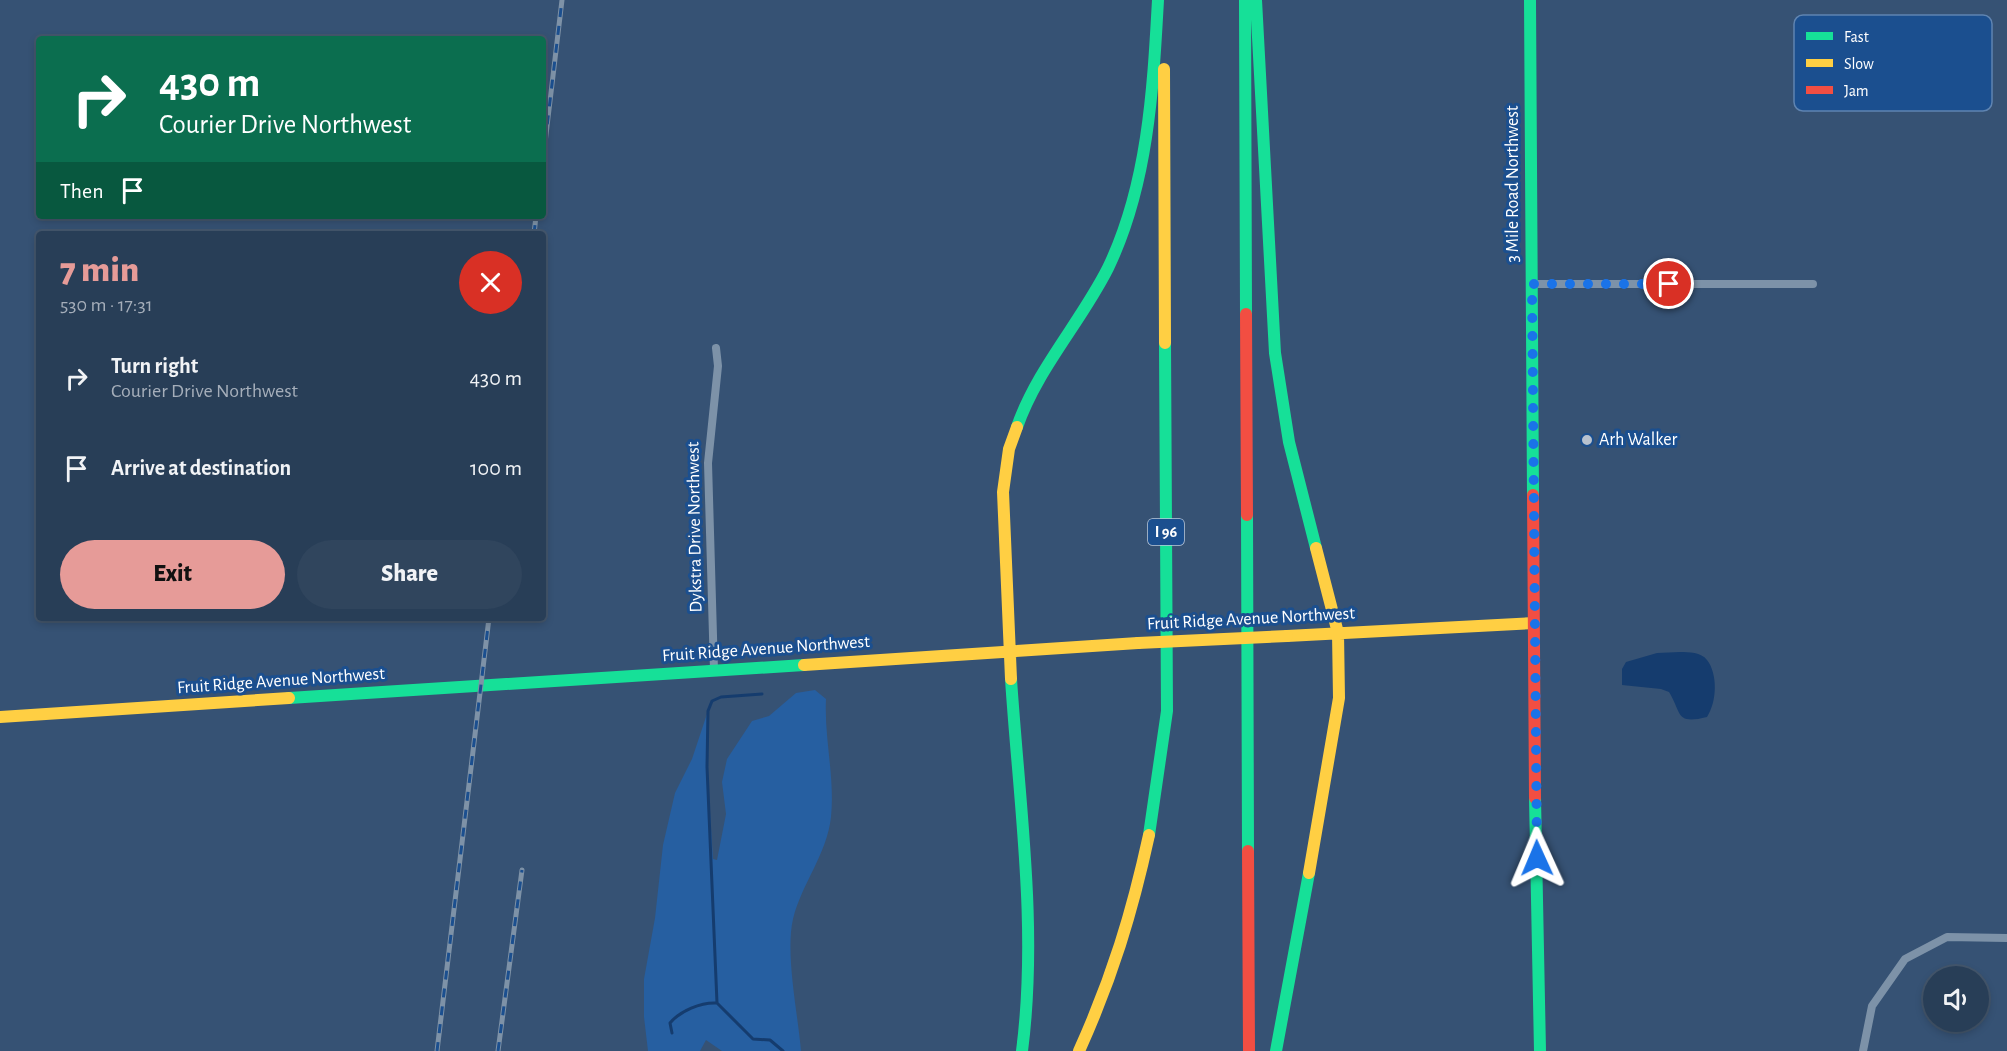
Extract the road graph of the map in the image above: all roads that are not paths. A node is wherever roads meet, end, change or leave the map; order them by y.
1 (1158, 0) edge
2 (1164, 0) edge
3 (1245, 0) edge
4 (1256, 0) edge
5 (1530, 0) edge
6 (1532, 284) junction
7 (1813, 284) dead end
8 (716, 348) dead end
9 (1534, 623) junction
10 (1338, 633) junction
11 (1008, 652) junction
12 (714, 670) junction
13 (0, 717) edge
14 (2007, 938) edge
15 (1022, 1051) edge
16 (1079, 1051) edge
17 (1249, 1051) edge
18 (1276, 1051) edge
19 (1540, 1051) edge
20 (1863, 1051) edge

1 - 11 main road
2 - 16 main road, I 96
3 - 17 main road
4 - 10 main road
5 - 6 main road, 3 Mile Road Northwest
6 - 7 street
6 - 9 main road, 3 Mile Road Northwest
8 - 12 street, Dykstra Drive Northwest
9 - 10 main road, Fruit Ridge Avenue Northwest
9 - 19 main road, 3 Mile Road Northwest
10 - 11 main road, Fruit Ridge Avenue Northwest, bridge
10 - 18 main road
11 - 12 main road, Fruit Ridge Avenue Northwest
11 - 15 main road
12 - 13 main road, Fruit Ridge Avenue Northwest
14 - 20 street

